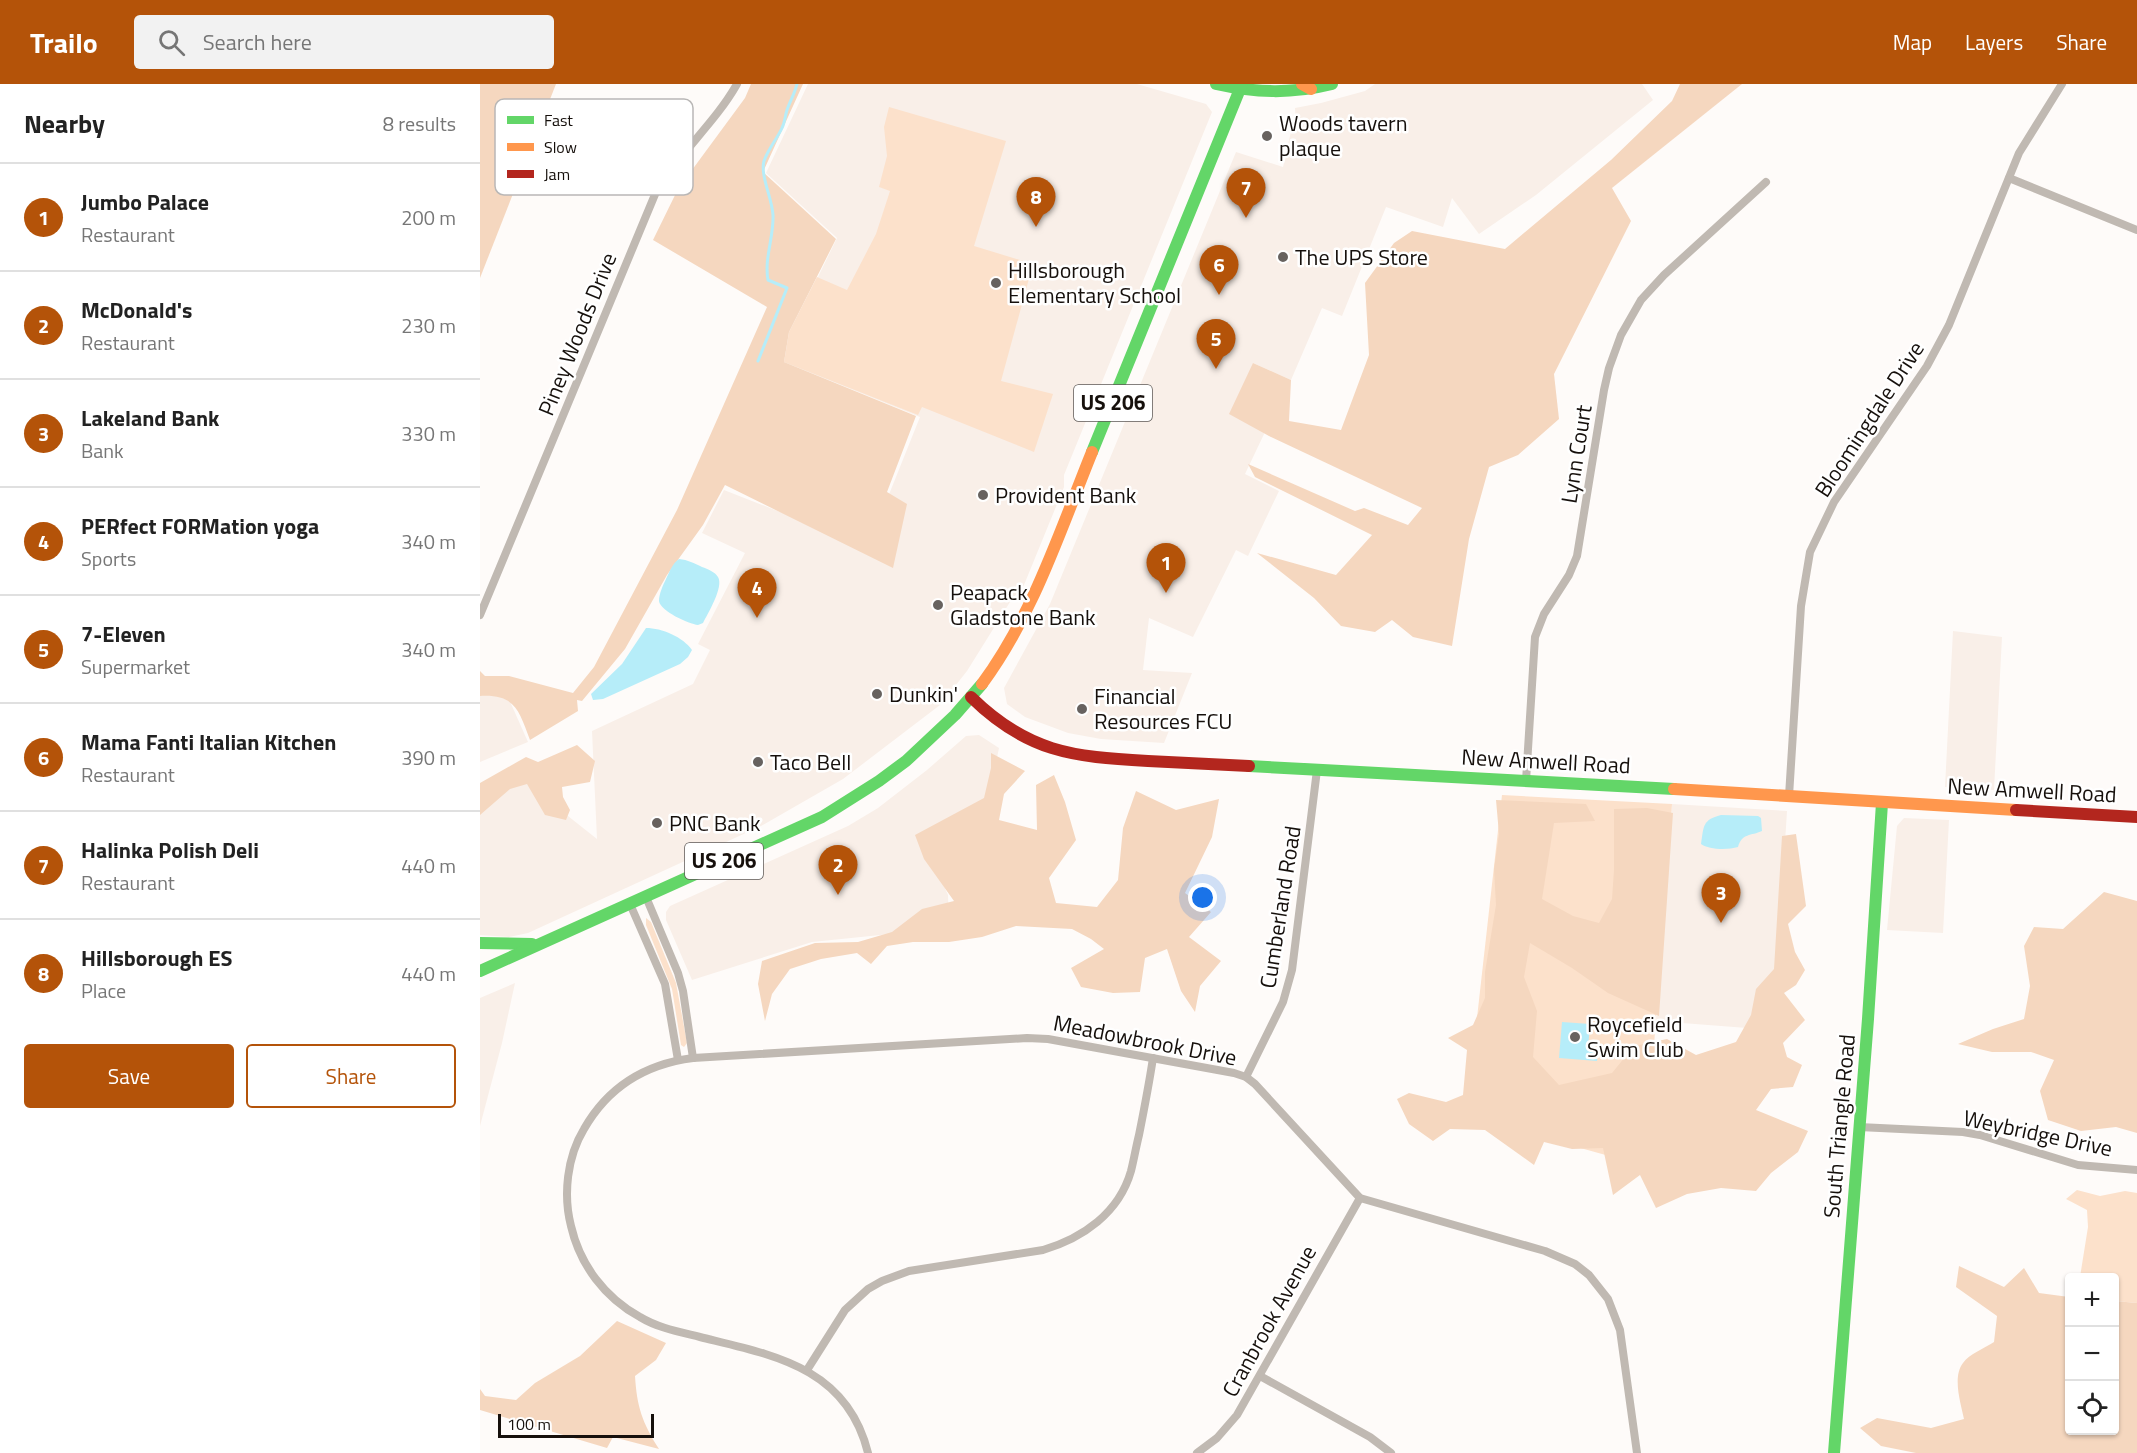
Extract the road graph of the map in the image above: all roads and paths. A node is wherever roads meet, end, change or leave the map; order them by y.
1 (737, 84) edge
2 (1215, 84) edge
3 (1332, 84) edge
4 (2062, 84) edge
5 (1243, 86) edge
6 (1306, 87) edge
7 (693, 141) edge
8 (2009, 178) junction
9 (1766, 182) dead end
10 (655, 195) edge
11 (2137, 230) edge
12 (480, 615) edge
13 (971, 698) junction
14 (1317, 770) junction
15 (1526, 781) junction
16 (1789, 796) junction
17 (1882, 803) junction
18 (2137, 817) edge
19 (646, 897) junction
20 (630, 904) junction
21 (480, 943) edge
22 (539, 944) junction
23 (480, 971) edge
24 (693, 1058) junction
25 (1153, 1058) junction
26 (678, 1060) junction
27 (1246, 1077) junction
28 (1859, 1127) junction
29 (2137, 1170) edge
30 (1360, 1198) junction
31 (807, 1370) junction
32 (1260, 1376) junction
33 (868, 1453) edge
34 (1197, 1453) edge
35 (1390, 1453) edge
36 (1637, 1453) edge
37 (1834, 1453) edge

1 - 7 street, Piney Woods Drive
2 - 5 street
3 - 6 street
4 - 8 street, Bloomingdale Drive
5 - 6 street
5 - 13 street, US 206
8 - 11 street
8 - 16 street, Bloomingdale Drive
9 - 15 street, Lynn Court
10 - 12 street, Piney Woods Drive
13 - 14 street, New Amwell Road
13 - 19 street, US 206
14 - 15 street, New Amwell Road
14 - 27 street, Cumberland Road
15 - 16 street, New Amwell Road
16 - 17 street, New Amwell Road
17 - 18 street, New Amwell Road
17 - 28 street, South Triangle Road
19 - 20 street, US 206
19 - 24 street
20 - 22 street, US 206
20 - 26 street
21 - 22 street
22 - 23 street, US 206
24 - 25 street, Meadowbrook Drive
24 - 26 street, Meadowbrook Drive
25 - 27 street, Meadowbrook Drive
25 - 31 street
26 - 31 street, Meadowbrook Drive
27 - 30 street, Meadowbrook Drive
28 - 29 street, Weybridge Drive
28 - 37 street, South Triangle Road
30 - 32 street, Cranbrook Avenue
30 - 36 street
31 - 33 street, Meadowbrook Drive
32 - 34 street, Cranbrook Avenue
32 - 35 street

